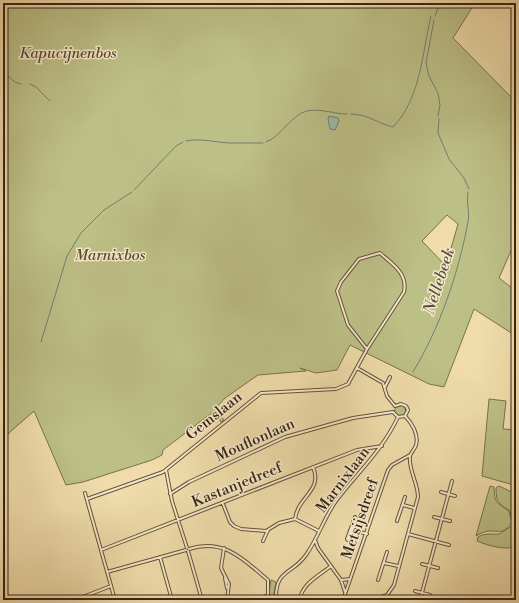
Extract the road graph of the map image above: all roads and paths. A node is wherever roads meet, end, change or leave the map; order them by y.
1 (367, 349) junction
2 (357, 368) junction
3 (390, 377) dead end
4 (385, 387) junction
5 (395, 406) junction
6 (393, 412) junction
7 (405, 416) junction
8 (398, 418) junction
9 (382, 446) junction
10 (410, 456) junction
11 (313, 467) junction
12 (166, 469) junction
13 (452, 481) dead end
14 (441, 492) dead end
15 (85, 494) dead end
16 (170, 494) junction
17 (449, 494) junction
18 (455, 496) dead end
19 (405, 497) dead end
20 (86, 498) junction
21 (223, 504) junction
22 (403, 505) junction
23 (414, 508) junction
24 (434, 517) dead end
25 (295, 519) junction
26 (442, 519) junction
27 (179, 520) junction
28 (397, 521) dead end
29 (450, 521) dead end
30 (268, 530) junction
31 (354, 530) junction
32 (319, 531) junction
33 (367, 534) junction
34 (408, 534) junction
35 (315, 540) junction
36 (263, 541) dead end
37 (436, 542) junction
38 (449, 545) dead end
39 (311, 546) junction
40 (224, 548) junction
41 (318, 548) junction
42 (101, 550) junction
43 (188, 550) junction
44 (387, 552) dead end
45 (160, 557) junction
46 (384, 563) junction
47 (422, 564) dead end
48 (332, 566) junction
49 (398, 566) junction
50 (430, 566) junction
51 (438, 568) dead end
52 (107, 572) junction
53 (351, 578) junction
54 (341, 580) junction
55 (378, 580) dead end
56 (111, 586) junction
57 (415, 591) dead end
58 (422, 593) junction
59 (345, 594) junction
60 (268, 595) junction
61 (430, 595) dead end
62 (75, 600) edge
63 (115, 600) edge
64 (172, 600) edge
65 (202, 600) edge
66 (227, 600) edge
67 (256, 600) edge
68 (275, 600) edge
69 (300, 600) edge
70 (343, 600) edge
71 (374, 600) edge
72 (420, 600) edge

1 - 1 street, Gemslaan
1 - 2 street, Gemslaan
2 - 4 street
2 - 12 street, Gemslaan
3 - 4 street
4 - 5 street
5 - 6 street
5 - 7 street
6 - 8 street
6 - 16 street, Mouflonlaan
7 - 8 street
7 - 10 street
8 - 9 street, Marnixlaan
9 - 11 street, Kastanjedreef
9 - 32 street, Marnixlaan
10 - 23 street
10 - 33 street, Metsijsdreef
11 - 21 street, Kastanjedreef
11 - 25 street
12 - 16 street
12 - 20 street, Gemslaan
13 - 17 street
14 - 17 street
15 - 20 street
16 - 27 street
17 - 18 street
17 - 26 street
19 - 22 street
20 - 42 street
21 - 27 street, Kastanjedreef
21 - 30 street
22 - 23 street
22 - 28 street
23 - 34 street
24 - 26 street
25 - 30 street
25 - 32 street
26 - 29 street
26 - 37 street
27 - 42 street, Kastanjedreef
27 - 43 street
30 - 36 street
31 - 31 street
31 - 33 street
32 - 35 street, Marnixlaan
33 - 53 street, Metsijsdreef
34 - 37 street
34 - 49 street
35 - 39 street, Marnixlaan
35 - 41 street
37 - 38 street
37 - 50 street
39 - 41 street
39 - 68 street, Marnixlaan
40 - 43 street
40 - 60 street
40 - 66 street
41 - 48 street
42 - 52 street
43 - 45 street
43 - 65 street
44 - 46 street
45 - 52 street
45 - 64 street
46 - 49 street
46 - 55 street
47 - 50 street
48 - 54 street
48 - 69 street
49 - 71 street
50 - 51 street
50 - 58 street
52 - 56 street
53 - 54 street
53 - 59 street, Metsijsdreef
54 - 59 street
56 - 62 street
56 - 63 street
57 - 58 street
58 - 61 street
58 - 72 street
59 - 70 street, Metsijsdreef
60 - 67 street
60 - 68 street, Marnixlaan

